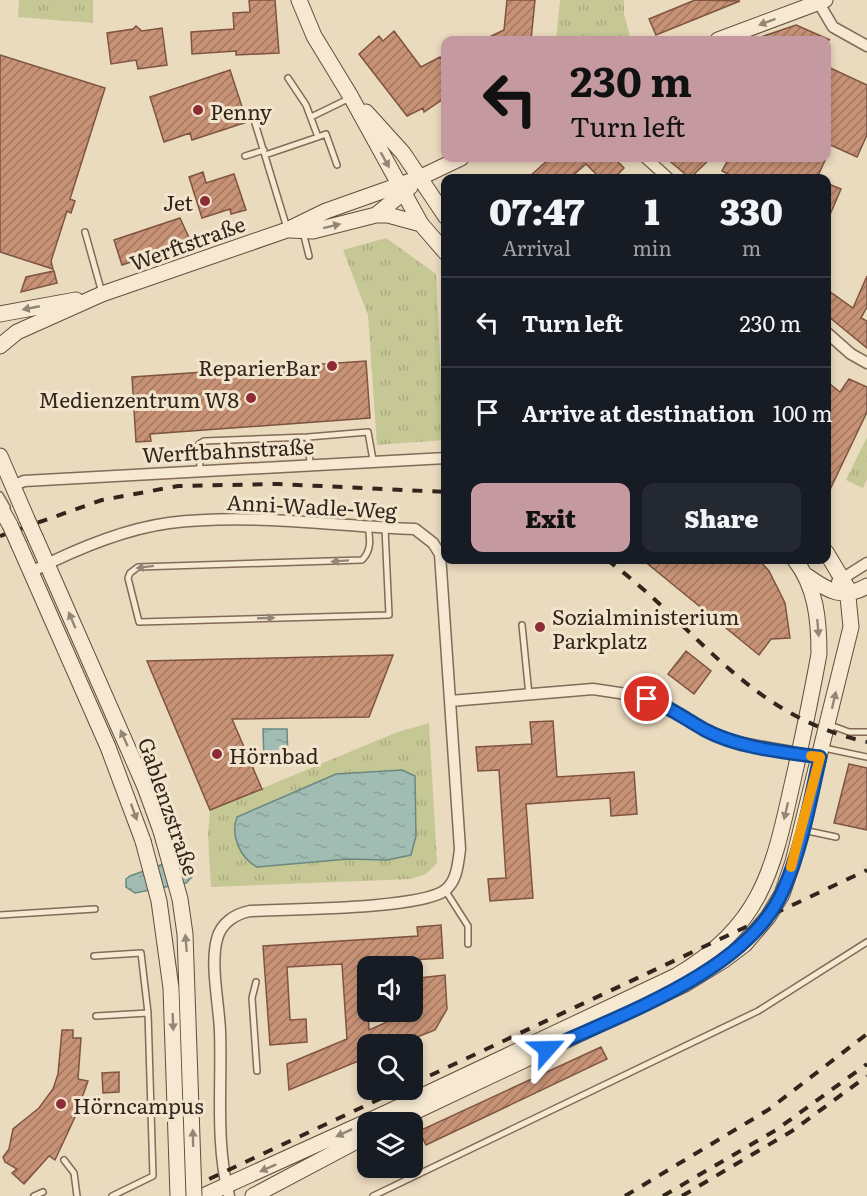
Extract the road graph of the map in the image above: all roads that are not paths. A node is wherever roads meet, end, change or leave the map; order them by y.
1 (299, 0) edge
2 (819, 1) edge
3 (728, 36) edge
4 (867, 46) edge
5 (288, 78) dead end
6 (351, 97) junction
7 (311, 117) junction
8 (255, 123) dead end
9 (318, 136) junction
10 (265, 152) junction
11 (245, 156) dead end
12 (453, 162) edge
13 (650, 162) edge
14 (337, 165) dead end
15 (664, 174) edge
16 (419, 178) junction
17 (402, 189) junction
18 (441, 210) edge
19 (376, 215) junction
20 (421, 224) junction
21 (295, 230) junction
22 (85, 232) dead end
23 (441, 247) edge
24 (309, 256) dead end
25 (102, 294) junction
26 (0, 314) edge
27 (831, 336) edge
28 (0, 346) edge
29 (867, 363) edge
30 (308, 437) junction
31 (0, 456) edge
32 (441, 458) edge
33 (373, 460) junction
34 (310, 464) junction
35 (200, 469) junction
36 (13, 486) junction
37 (0, 495) edge
38 (0, 507) edge
39 (18, 522) junction
40 (368, 526) junction
41 (385, 528) junction
42 (831, 559) edge
43 (867, 563) edge
44 (48, 564) junction
45 (798, 564) edge
46 (32, 572) junction
47 (807, 576) junction
48 (843, 577) junction
49 (867, 586) edge
50 (825, 589) junction
51 (850, 594) junction
52 (815, 602) junction
53 (522, 625) dead end
54 (529, 695) junction
55 (450, 701) junction
56 (828, 725) junction
57 (867, 732) edge
58 (821, 752) junction
59 (799, 754) junction
60 (867, 757) edge
61 (802, 829) junction
62 (836, 837) dead end
63 (445, 890) junction
64 (95, 909) dead end
65 (0, 915) edge
66 (867, 942) edge
67 (468, 945) dead end
68 (94, 956) dead end
69 (256, 982) dead end
70 (148, 1013) junction
71 (96, 1016) dead end
72 (257, 1071) dead end
73 (414, 1112) edge
74 (357, 1142) edge
75 (64, 1160) dead end
76 (228, 1191) edge
77 (43, 1192) dead end
78 (34, 1196) edge
79 (77, 1196) edge
80 (112, 1196) edge
81 (178, 1196) edge
82 (194, 1196) edge
83 (203, 1196) edge
84 (253, 1196) edge
85 (373, 1196) edge

1 - 6 main road
2 -> 3 main road
2 - 4 street
5 - 7 lane
6 - 7 lane
6 - 16 main road
6 -> 17 main road
7 - 9 lane
8 - 10 lane
9 - 10 lane
9 - 14 lane
10 - 11 lane
10 - 21 lane
12 - 16 main road
13 - 15 street
16 - 17 main road
16 - 18 main road
17 - 19 main road, Werftstraße
17 - 20 main road
17 - 21 main road, Werftstraße
19 - 20 main road, Werftstraße
21 -> 19 main road, Werftstraße
20 - 23 main road
21 - 24 lane
21 - 25 main road, Werftstraße
22 - 25 lane
25 -> 26 main road, Werftstraße
25 - 28 main road, Werftstraße
27 - 29 street
30 - 33 lane
30 - 34 lane
30 - 35 lane
31 - 36 main road, Gablenzstraße
32 - 33 street, Werftbahnstraße
33 - 34 street, Werftbahnstraße
34 - 35 street, Werftbahnstraße
35 - 36 street, Werftbahnstraße
36 - 39 main road, Gablenzstraße
37 - 39 lane
38 - 39 main road
39 - 44 main road, Gablenzstraße, bridge
39 - 46 main road, Gablenzstraße, bridge
40 - 41 street, Anni-Wadle-Weg
40 -> 41 lane
40 - 44 street, Anni-Wadle-Weg
41 - 55 street, Anni-Wadle-Weg
42 - 48 main road
43 - 48 street
44 - 46 street, Anni-Wadle-Weg
82 -> 44 main road, Gablenzstraße, bridge
45 - 47 main road
46 -> 81 main road, Gablenzstraße, bridge
47 - 50 main road
47 - 52 main road
48 - 50 street
48 - 51 main road
49 - 51 main road
50 - 51 main road
50 - 52 street
56 -> 51 main road
52 -> 59 main road
53 - 54 lane
54 - 55 street
54 - 59 street
55 - 63 street, Anni-Wadle-Weg
56 - 57 lane
56 - 58 main road
58 - 59 street
58 - 60 lane
58 - 61 main road
59 -> 76 main road
61 - 62 lane
61 - 73 main road
63 - 67 lane
63 - 76 street
64 - 65 lane
66 - 85 lane
68 - 70 lane
69 - 72 lane
70 - 71 lane
70 - 80 lane
74 - 84 main road
75 - 79 lane
76 - 83 main road
77 - 78 lane

